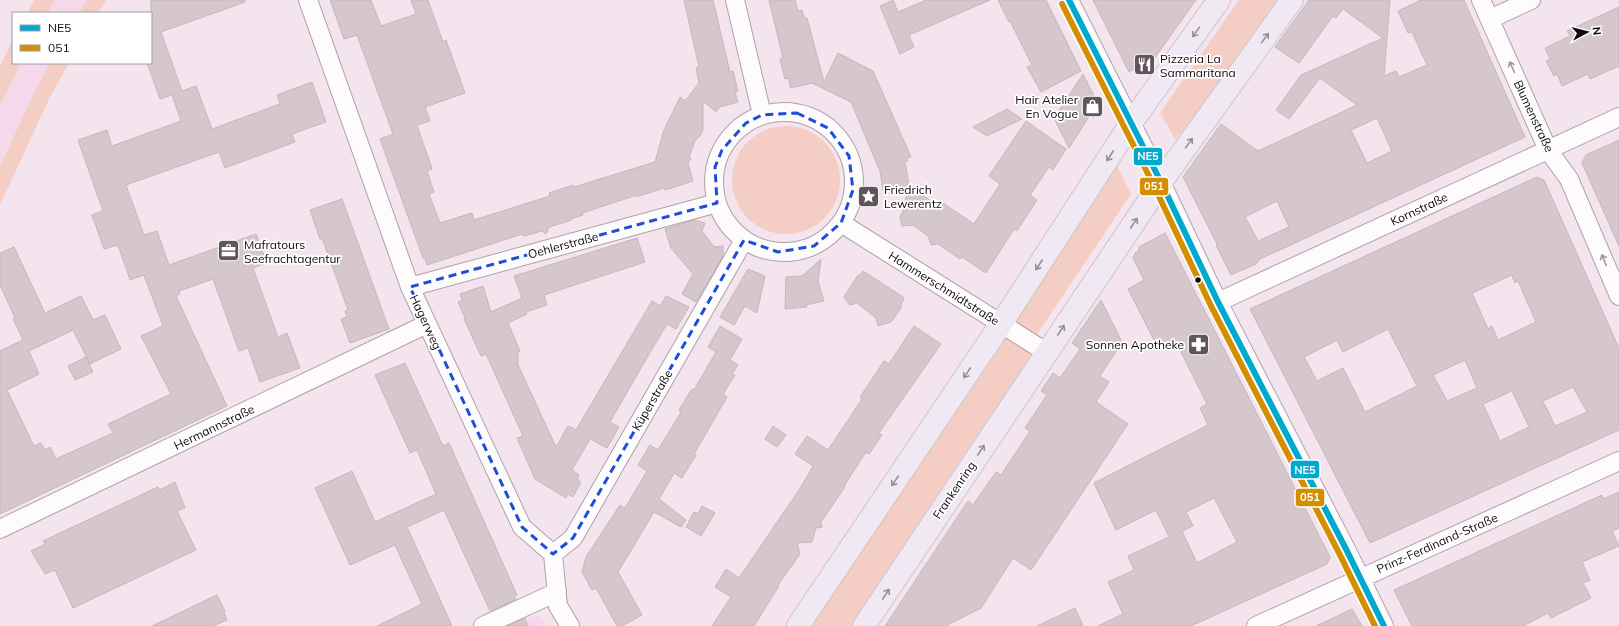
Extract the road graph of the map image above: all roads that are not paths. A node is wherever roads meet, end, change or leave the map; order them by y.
1 (308, 0) edge
2 (735, 0) edge
3 (1069, 0) edge
4 (1219, 0) edge
5 (1292, 0) edge
6 (1481, 0) edge
7 (1531, 0) edge
8 (1490, 19) junction
9 (762, 115) junction
10 (1619, 117) edge
11 (1131, 123) junction
12 (1548, 150) junction
13 (1161, 182) junction
14 (717, 203) junction
15 (841, 223) junction
16 (744, 240) junction
17 (410, 287) junction
18 (1619, 296) edge
19 (1218, 302) junction
20 (427, 324) junction
21 (1001, 324) junction
22 (1046, 352) junction
23 (1619, 461) edge
24 (0, 529) edge
25 (553, 554) junction
26 (1360, 577) junction
27 (557, 592) junction
28 (483, 626) edge
29 (570, 626) edge
30 (798, 626) edge
31 (864, 626) edge
32 (1256, 626) edge
33 (1384, 626) edge

1 - 17 street, Hagerweg
2 - 9 street
3 - 11 street
4 -> 11 main road
13 -> 5 main road, Frankenring
6 - 8 street, Blumenstraße
7 - 8 street
12 -> 8 street, Blumenstraße
9 - 14 street
9 - 15 street
10 - 12 street, Kornstraße
11 - 13 street
11 -> 21 main road
18 -> 12 street, Blumenstraße
12 - 19 street, Kornstraße
13 - 19 street
22 -> 13 main road, Frankenring
14 - 16 street
14 - 17 street, Oehlerstraße
15 - 16 street
15 - 21 street, Hammerschmidtstraße
16 - 25 street, Küperstraße
17 - 20 street, Hagerweg
19 - 26 street
20 - 24 street, Hermannstraße
20 - 25 street, Hagerweg
21 - 22 street, Hammerschmidtstraße
21 -> 30 main road
31 -> 22 main road, Frankenring
23 - 26 street, Prinz-Ferdinand-Straße
25 - 27 street
26 - 32 street, Prinz-Ferdinand-Straße
26 - 33 street
27 - 28 street
27 - 29 street

